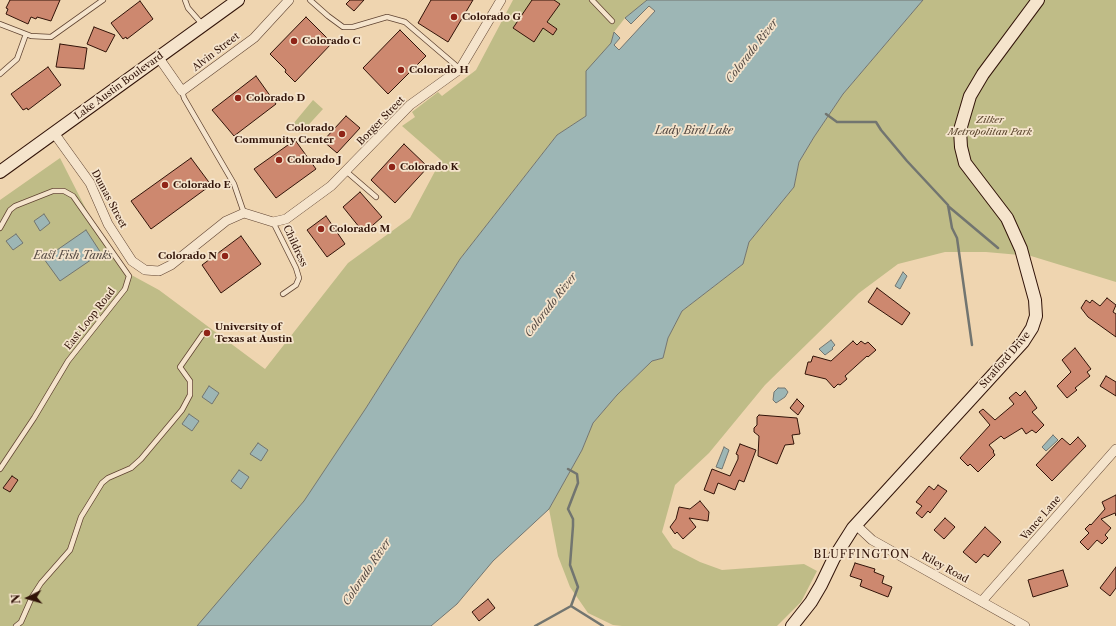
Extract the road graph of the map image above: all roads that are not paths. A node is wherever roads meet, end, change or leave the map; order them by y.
1 (103, 0) edge
2 (185, 0) edge
3 (238, 0) edge
4 (289, 0) edge
5 (310, 0) edge
6 (501, 0) edge
7 (592, 0) edge
8 (1038, 0) edge
9 (612, 20) dead end
10 (0, 24) edge
11 (204, 26) junction
12 (26, 34) junction
13 (159, 58) junction
14 (460, 69) junction
15 (0, 74) edge
16 (182, 91) junction
17 (54, 133) junction
18 (0, 172) edge
19 (347, 172) junction
20 (376, 197) dead end
21 (244, 213) junction
22 (274, 222) junction
23 (0, 228) edge
24 (283, 294) dead end
25 (203, 334) dead end
26 (1116, 449) edge
27 (0, 469) edge
28 (856, 525) junction
29 (982, 601) junction
30 (16, 626) edge
31 (792, 626) edge
32 (1025, 626) edge

1 - 12 lane
2 - 11 lane
3 - 11 street, Lake Austin Boulevard
4 - 16 street, Alvin Street
5 - 14 lane
6 - 14 street, Borger Street
7 - 9 lane
8 - 28 street, Stratford Drive
10 - 12 lane
11 - 13 street, Lake Austin Boulevard
12 - 15 lane
13 - 16 street
13 - 17 street, Lake Austin Boulevard
14 - 19 street, Borger Street
16 - 21 lane
17 - 18 street, Lake Austin Boulevard
17 - 21 street, Dumas Street
19 - 20 lane
19 - 22 street, Borger Street
21 - 22 street
22 - 24 lane, Childress
23 - 27 lane, East Loop Road
25 - 30 lane
26 - 29 street, Vance Lane
28 - 29 street, Riley Road
28 - 31 street, Stratford Drive
29 - 32 street, Riley Road

